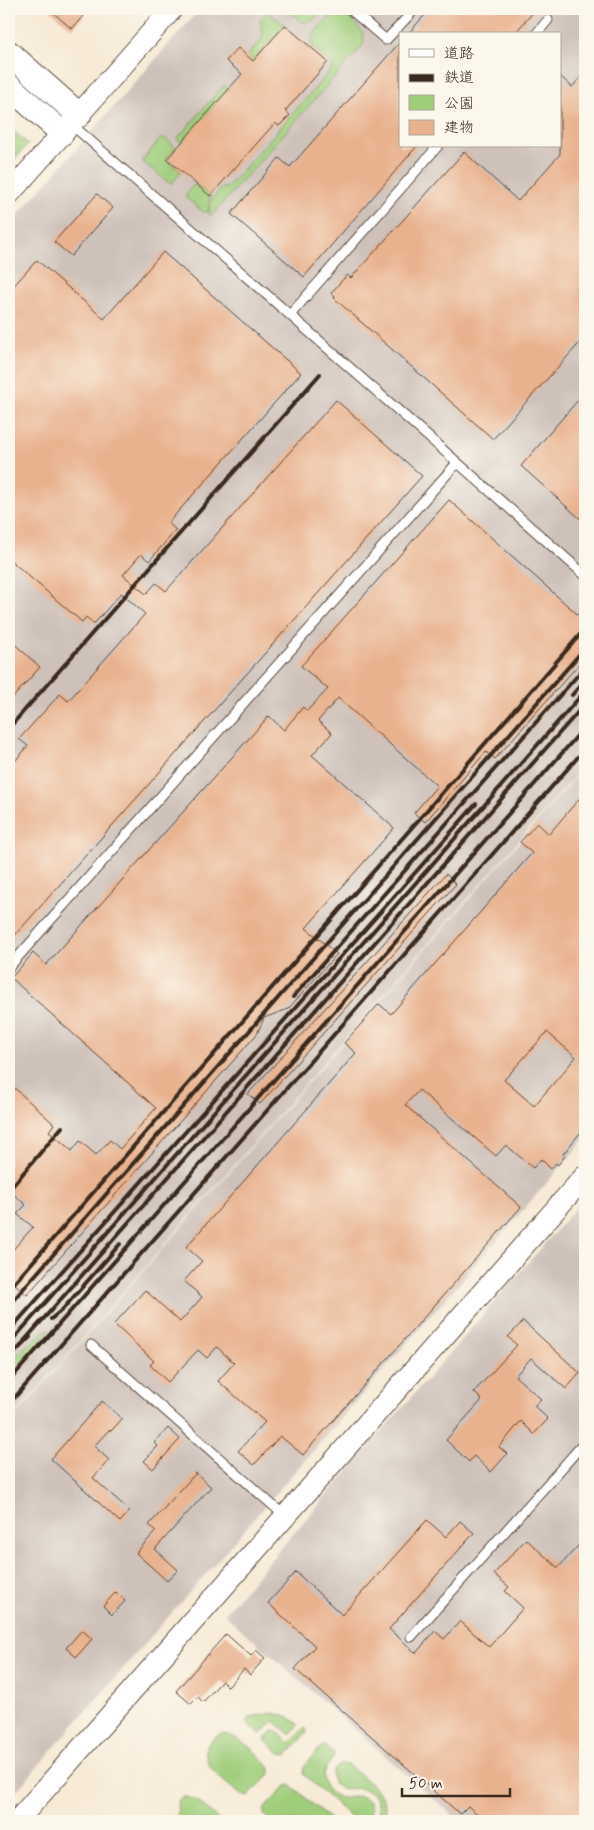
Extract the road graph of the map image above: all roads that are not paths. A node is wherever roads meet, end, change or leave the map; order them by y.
1 (172, 9) edge
2 (350, 9) edge
3 (415, 9) edge
4 (548, 20) dead end
5 (538, 32) edge
6 (9, 53) edge
7 (9, 86) edge
8 (71, 124) junction
9 (436, 148) edge
10 (9, 194) edge
11 (290, 315) junction
12 (457, 463) junction
13 (585, 575) edge
14 (9, 966) edge
15 (585, 1176) edge
16 (91, 1345) dead end
17 (585, 1442) edge
18 (286, 1517) junction
19 (411, 1637) dead end
20 (17, 1821) edge

1 - 8 street
2 - 3 lane
4 - 5 lane
6 - 8 main road
7 - 8 main road
8 - 10 street
8 - 11 lane
9 - 11 lane
11 - 12 lane
12 - 13 lane
12 - 14 lane
15 - 18 street
16 - 18 lane
17 - 19 lane
18 - 20 street

